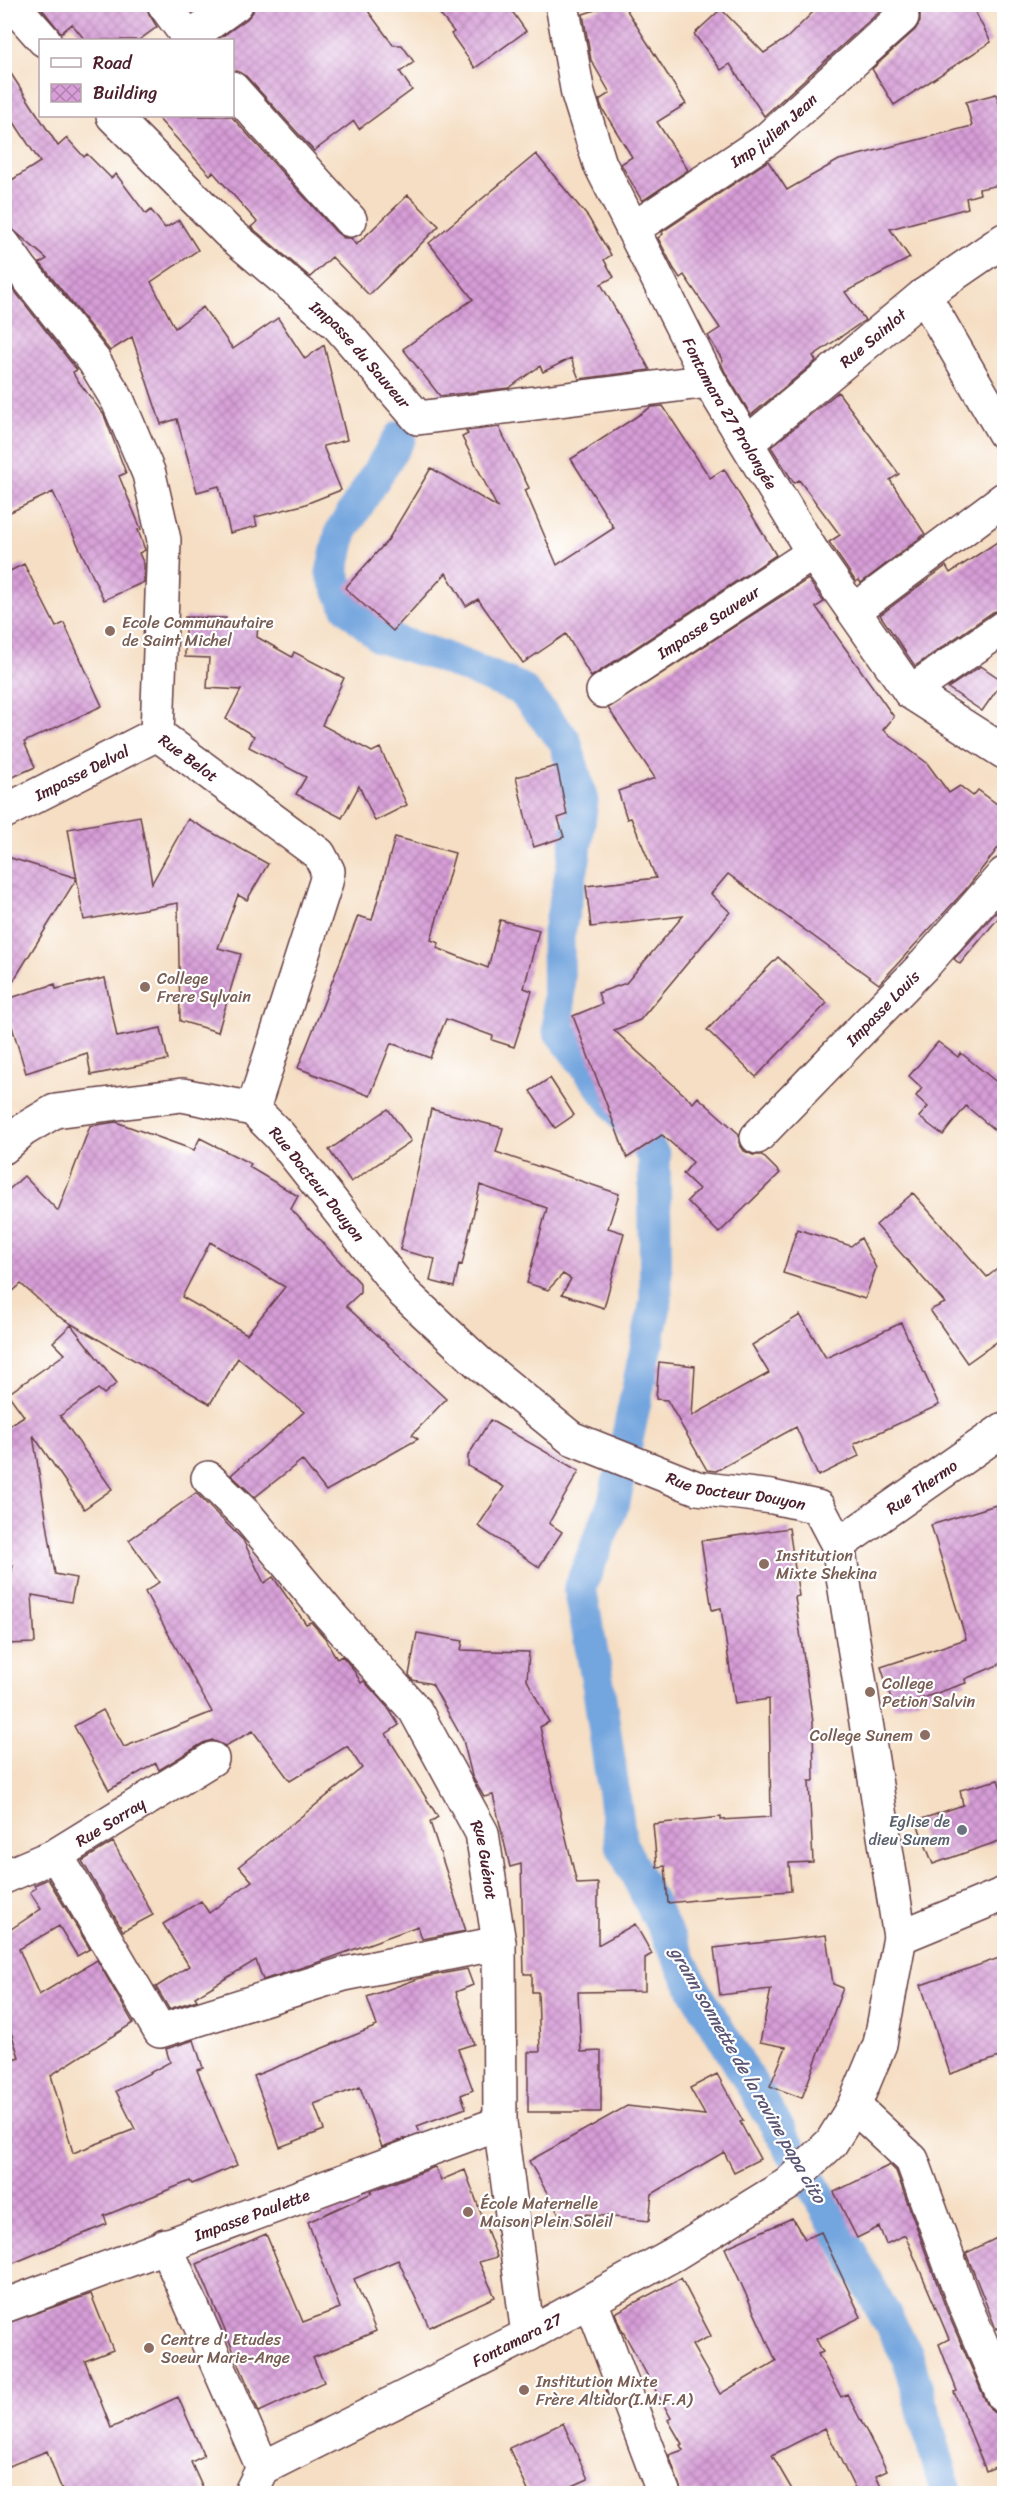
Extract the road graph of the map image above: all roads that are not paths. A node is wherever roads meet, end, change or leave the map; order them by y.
1 (12, 4) edge
2 (164, 4) edge
3 (236, 4) edge
4 (562, 4) edge
5 (902, 17) dead end
6 (43, 39) edge
7 (187, 39) edge
8 (189, 39) edge
9 (234, 90) edge
10 (114, 117) edge
11 (350, 220) dead end
12 (633, 229) junction
13 (1005, 240) edge
14 (4, 245) edge
15 (924, 295) junction
16 (710, 381) junction
17 (1005, 433) edge
18 (747, 443) junction
19 (1005, 499) edge
20 (813, 553) junction
21 (855, 610) junction
22 (1005, 627) edge
23 (603, 691) dead end
24 (910, 692) junction
25 (157, 734) junction
26 (1005, 752) edge
27 (4, 812) edge
28 (1005, 874) edge
29 (253, 1109) junction
30 (757, 1137) dead end
31 (4, 1147) edge
32 (1005, 1429) edge
33 (208, 1478) dead end
34 (838, 1545) junction
35 (212, 1759) dead end
36 (56, 1855) junction
37 (4, 1877) edge
38 (1005, 1894) edge
39 (900, 1937) junction
40 (499, 1943) junction
41 (854, 2106) junction
42 (500, 2123) junction
43 (165, 2245) junction
44 (591, 2301) junction
45 (4, 2306) edge
46 (528, 2335) junction
47 (1005, 2397) edge
48 (257, 2481) edge
49 (664, 2493) edge

1 - 6 street
2 - 7 street
3 - 8 street
4 - 12 street, Fontamara 27 Prolongée
5 - 12 street, Imp julien Jean
9 - 11 street
10 - 16 street, Impasse du Sauveur
12 - 16 street, Fontamara 27 Prolongée
13 - 15 street, Rue Sainlot
14 - 25 street, Rue Belot
15 - 17 street
15 - 18 street, Rue Sainlot
16 - 18 street, Fontamara 27 Prolongée
18 - 20 street, Fontamara 27 Prolongée
19 - 21 street
20 - 21 street, Fontamara 27 Prolongée
20 - 23 street, Impasse Sauveur
21 - 24 street, Fontamara 27 Prolongée
22 - 24 street
24 - 26 street, Fontamara 27 Prolongée
25 - 27 street, Impasse Delval
25 - 29 street, Rue Belot
28 - 30 street, Impasse Louis
29 - 31 street
29 - 34 street, Rue Docteur Douyon
32 - 34 street, Rue Thermo
33 - 40 street, Rue Guénot
34 - 39 street, Rue Docteur Douyon
35 - 36 street, Rue Sorray
36 - 37 street, Rue Sorray
36 - 40 street
38 - 39 street
39 - 41 street
40 - 42 street, Rue Guénot
41 - 44 street, Fontamara 27
41 - 47 street
42 - 43 street, Impasse Paulette
42 - 46 street, Rue Guénot
43 - 45 street, Impasse Paulette
43 - 48 street
44 - 46 street, Fontamara 27
44 - 49 street
46 - 48 street, Fontamara 27

